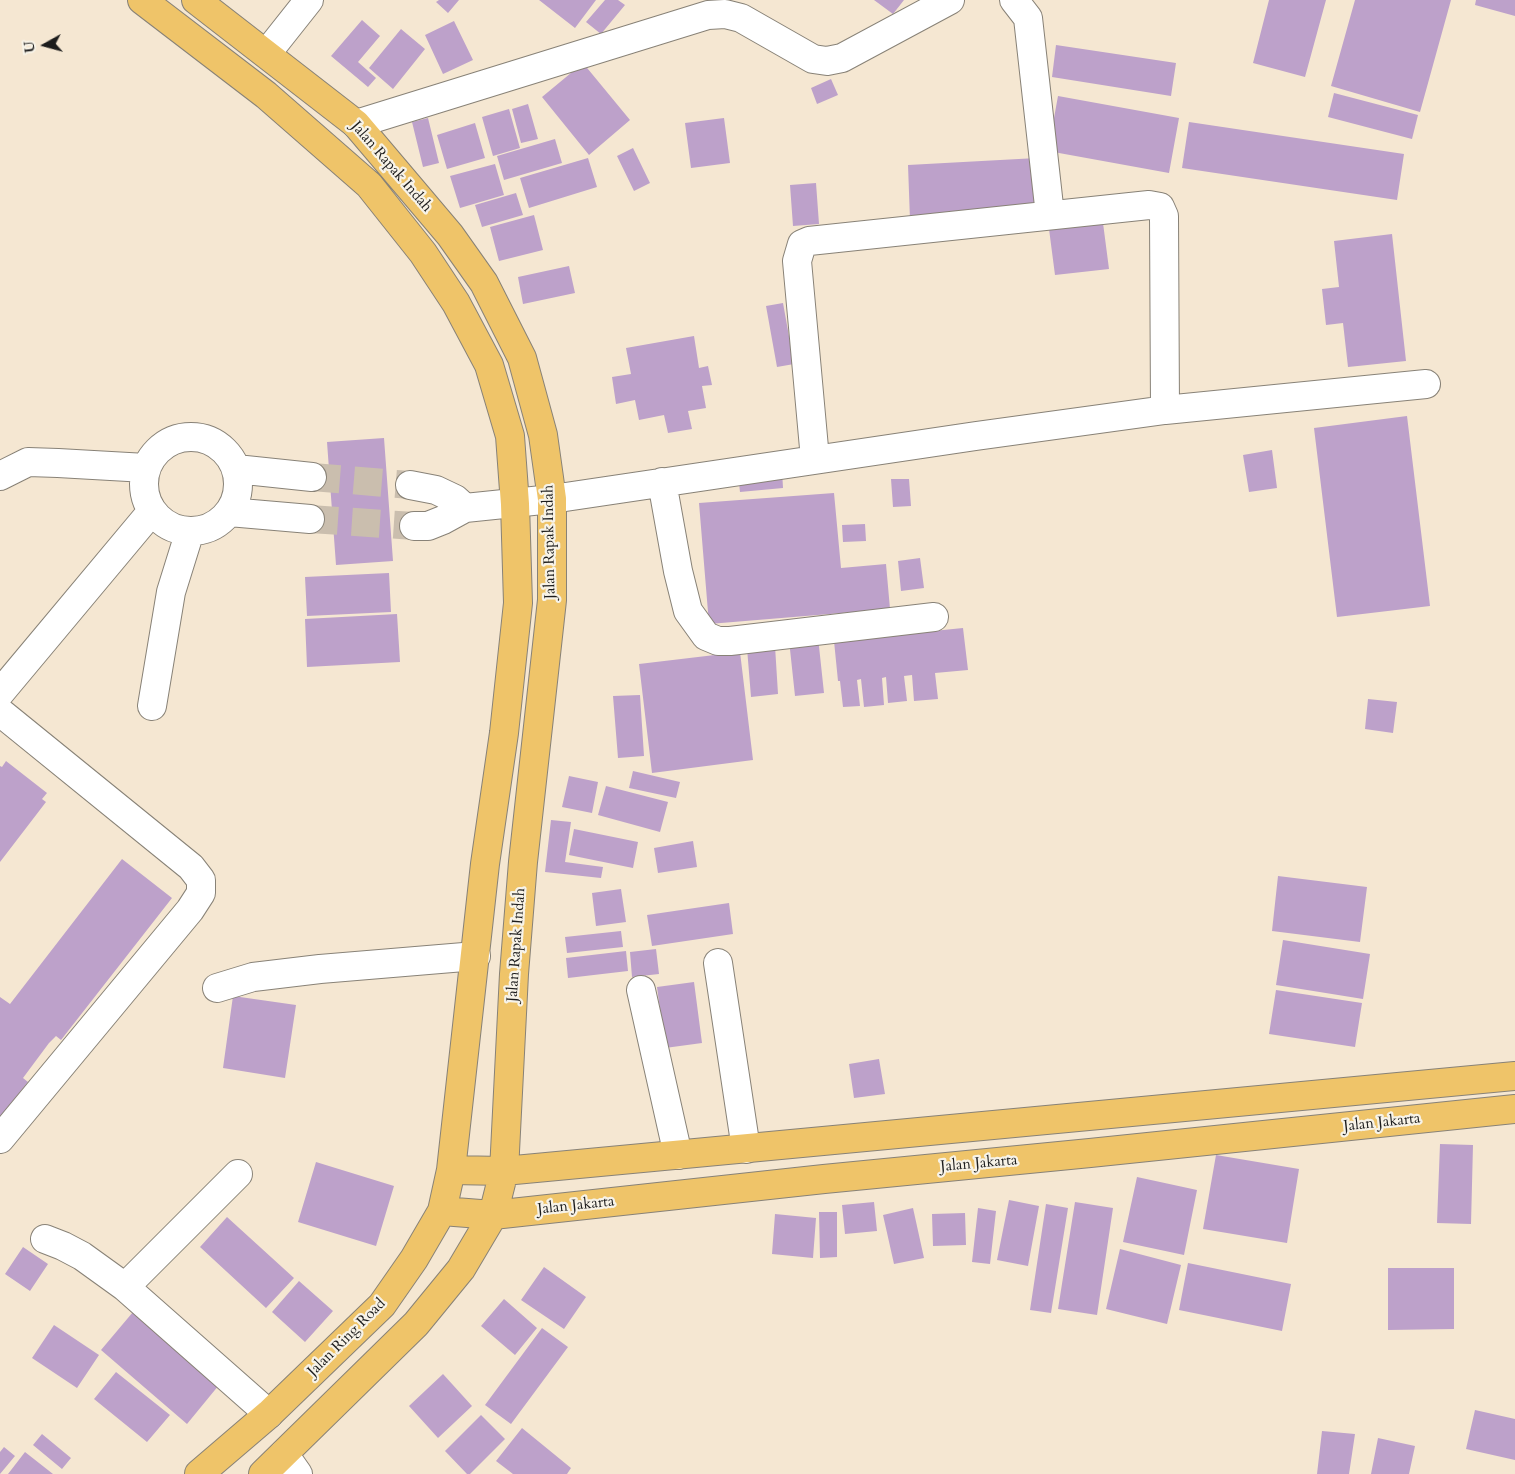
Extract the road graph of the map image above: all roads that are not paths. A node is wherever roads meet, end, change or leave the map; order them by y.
1 (142, 0) edge
2 (196, 0) edge
3 (309, 0) edge
4 (950, 0) edge
5 (1014, 0) edge
6 (267, 53) junction
7 (356, 124) junction
8 (1050, 215) junction
9 (1426, 384) dead end
10 (1165, 410) junction
11 (815, 459) junction
12 (146, 468) junction
13 (236, 469) junction
14 (0, 476) edge
15 (312, 477) tunnel mouth
16 (662, 482) junction
17 (410, 485) tunnel mouth
18 (552, 499) junction
19 (515, 504) junction
20 (465, 508) junction
21 (152, 511) junction
22 (229, 512) junction
23 (310, 519) tunnel mouth
24 (414, 526) tunnel mouth
25 (190, 532) junction
26 (934, 617) dead end
27 (0, 693) edge
28 (152, 706) dead end
29 (0, 712) edge
30 (476, 956) junction
31 (718, 963) dead end
32 (217, 988) dead end
33 (641, 990) dead end
34 (1515, 1076) edge
35 (1515, 1110) edge
36 (0, 1139) edge
37 (824, 1142) junction
38 (746, 1149) junction
39 (678, 1155) junction
40 (451, 1170) junction
41 (504, 1171) junction
42 (238, 1174) dead end
43 (824, 1179) junction
44 (442, 1211) junction
45 (494, 1215) junction
46 (45, 1239) dead end
47 (125, 1288) junction
48 (269, 1414) junction
49 (291, 1464) edge
50 (199, 1474) edge
51 (263, 1474) edge

1 - 19 main road, Jalan Rapak Indah
2 - 6 main road, Jalan Rapak Indah
3 - 6 street
4 - 7 street
5 - 8 street
6 - 7 main road, Jalan Rapak Indah
7 - 18 main road, Jalan Rapak Indah
8 - 10 street
8 - 11 street
9 - 10 street
10 - 11 street
11 - 16 street
12 - 13 street
12 - 14 street
12 - 21 street
13 - 15 street
13 - 22 street
16 - 18 street
16 - 26 street
17 - 20 street
18 - 19 street
18 - 41 main road, Jalan Rapak Indah
19 - 20 street
19 - 30 main road, Jalan Rapak Indah
20 - 24 street
21 - 25 street
21 - 27 street
22 - 23 street
22 - 25 street
25 - 28 street
29 - 36 street
30 - 32 street
30 - 40 main road, Jalan Rapak Indah
31 - 38 street
33 - 39 street
34 - 37 main road
35 - 43 main road, Jalan Jakarta
37 - 38 main road
37 - 43 main road
38 - 39 main road
39 - 41 main road
40 - 41 main road
40 - 44 main road, Jalan Ring Road
41 - 45 main road, Jalan Rapak Indah
42 - 47 street
43 - 45 main road, Jalan Jakarta
44 - 45 main road, Jalan Jakarta
44 - 48 main road, Jalan Ring Road
45 - 49 main road
46 - 47 street
47 - 48 street
48 - 50 main road, Jalan Ring Road
49 - 51 main road

